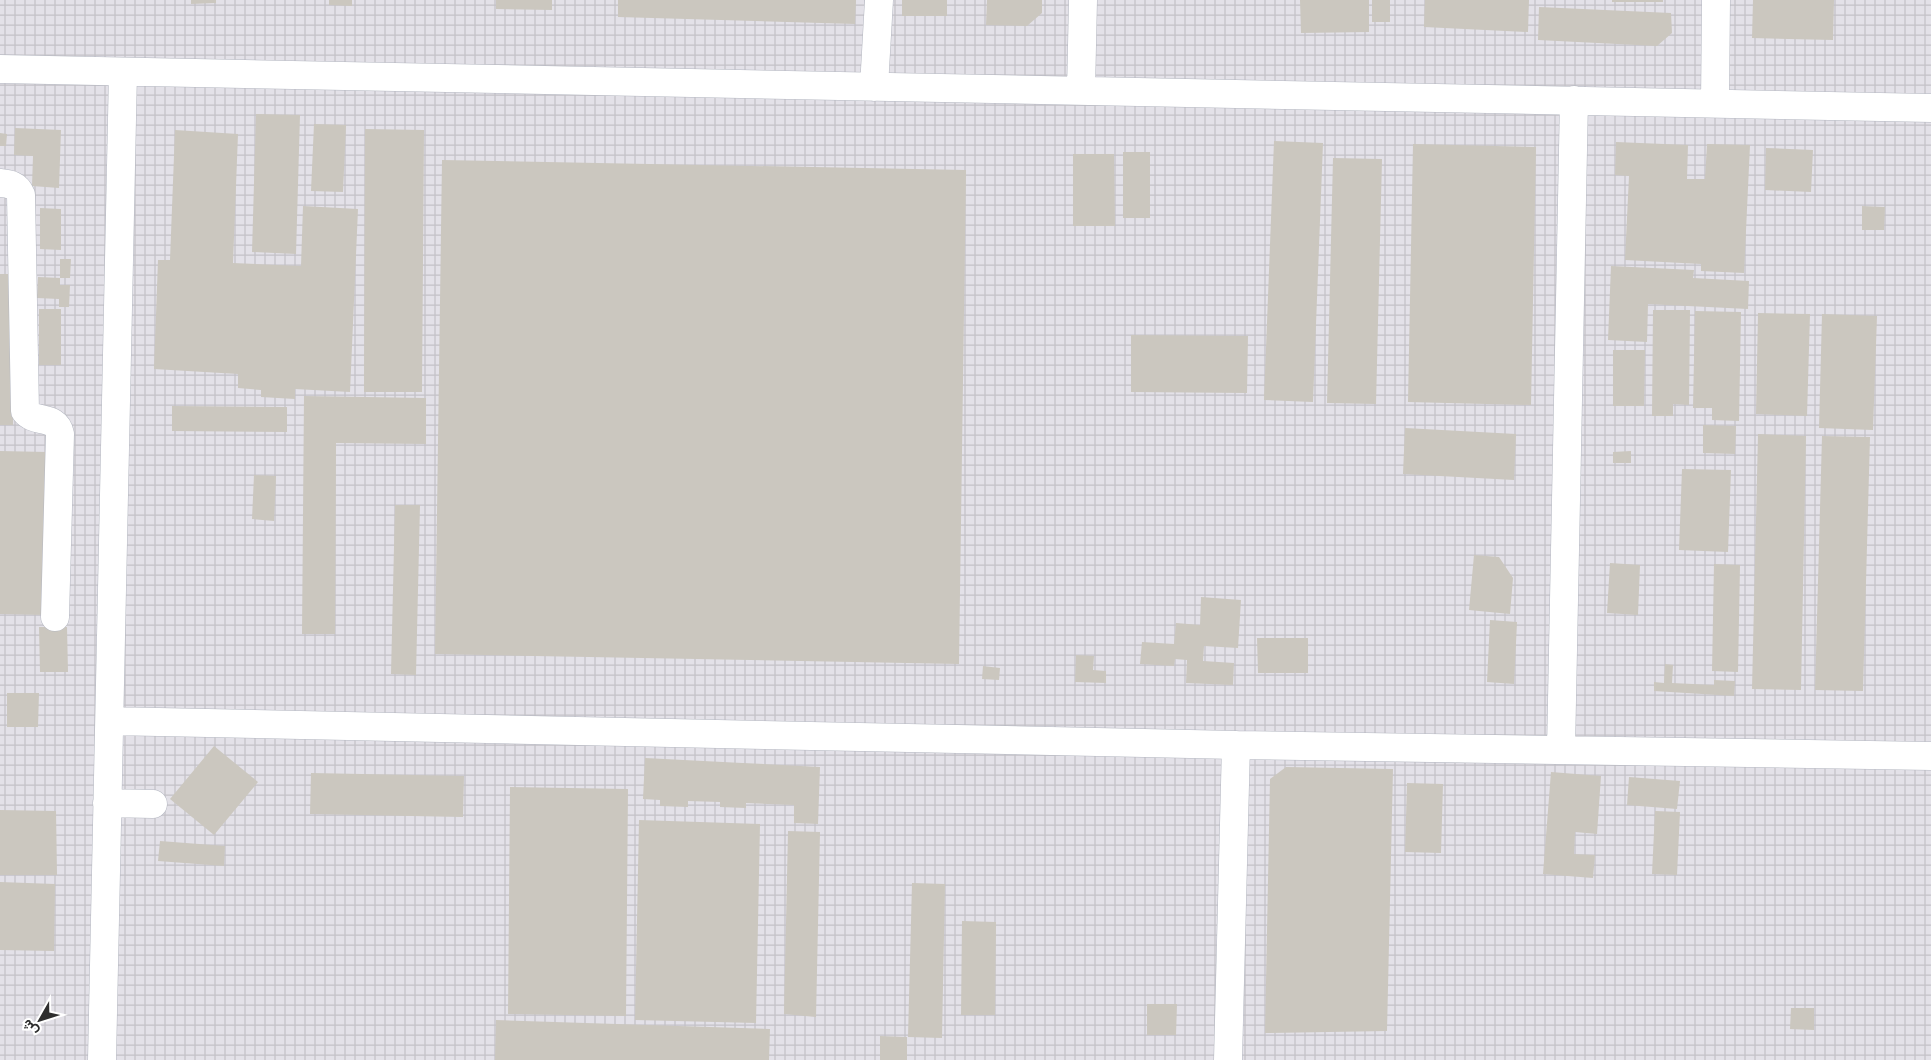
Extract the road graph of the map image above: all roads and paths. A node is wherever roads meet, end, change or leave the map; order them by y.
1 (879, 0) edge
2 (1083, 0) edge
3 (1716, 0) edge
4 (0, 69) edge
5 (124, 72) junction
6 (874, 86) junction
7 (1081, 91) junction
8 (1574, 100) junction
9 (1714, 103) junction
10 (1931, 108) edge
11 (0, 183) edge
12 (55, 618) dead end
13 (110, 721) junction
14 (1236, 745) junction
15 (1561, 750) junction
16 (1931, 756) edge
17 (108, 803) junction
18 (153, 804) dead end
19 (102, 1060) edge
20 (1228, 1060) edge

1 - 6 lane
2 - 7 lane
3 - 9 lane
4 - 5 lane
5 - 6 lane
5 - 13 lane
6 - 7 lane
7 - 8 lane
8 - 9 lane
8 - 15 lane
9 - 10 lane
11 - 12 lane
13 - 14 lane
13 - 17 lane
14 - 15 lane
14 - 20 lane
15 - 16 lane
17 - 18 lane
17 - 19 lane

